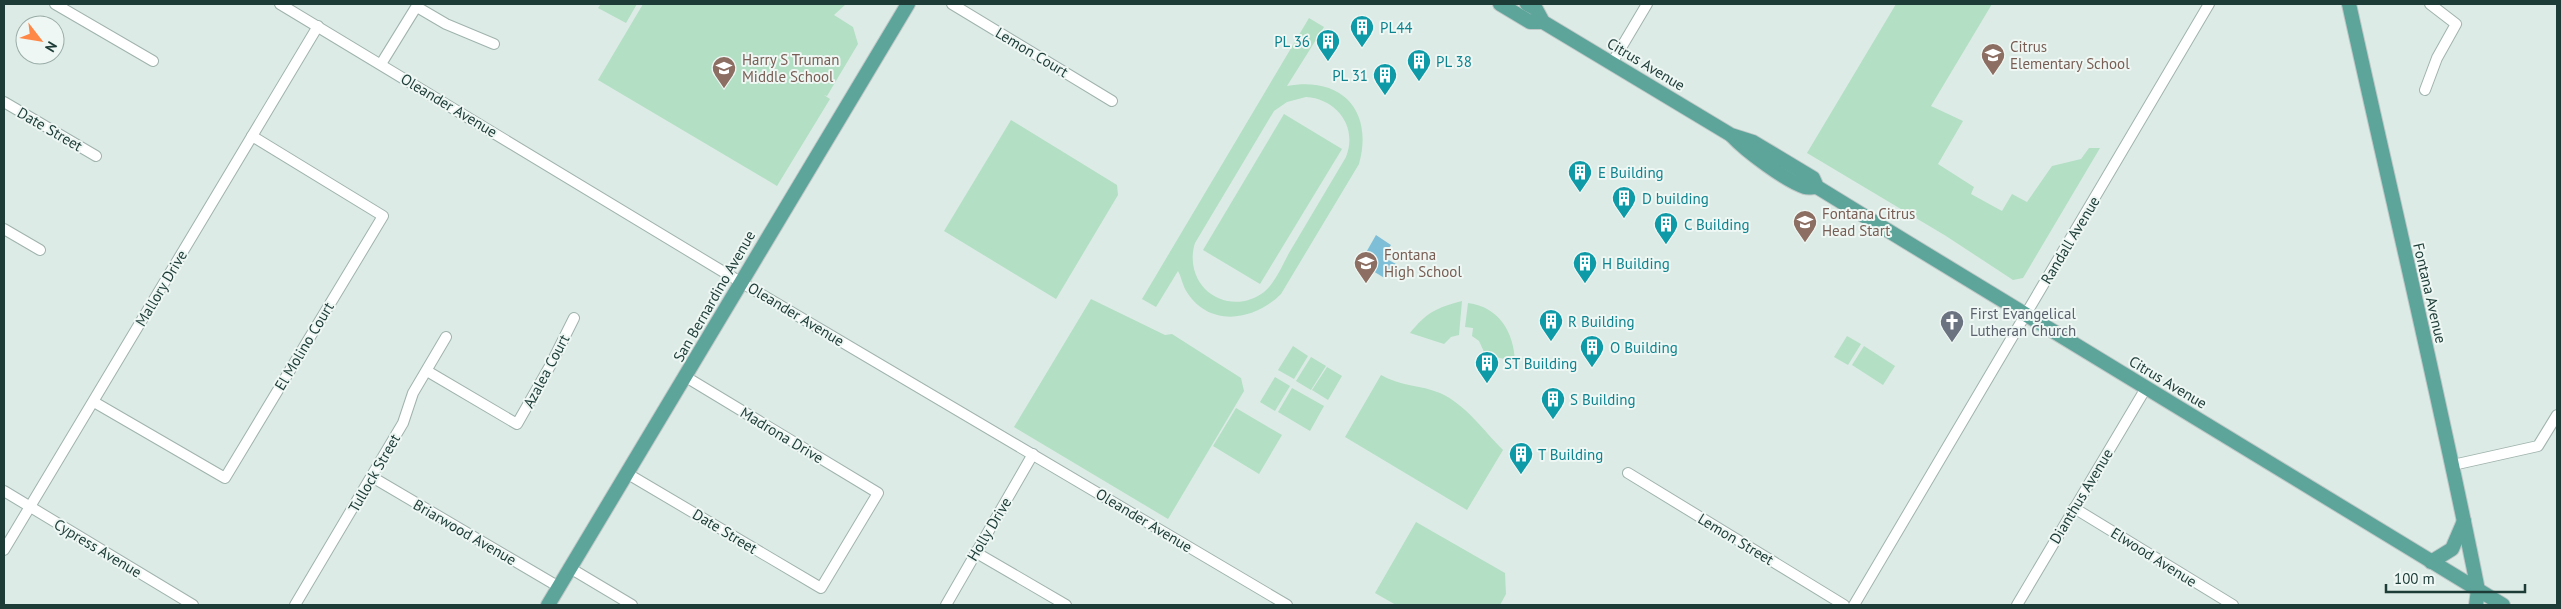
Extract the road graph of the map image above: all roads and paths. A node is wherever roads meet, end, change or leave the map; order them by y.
1 (55, 4) edge
2 (280, 4) edge
3 (908, 4) edge
4 (952, 4) edge
5 (1500, 4) edge
6 (1527, 4) edge
7 (1647, 4) edge
8 (2209, 4) edge
9 (2349, 4) edge
10 (2430, 4) edge
11 (418, 5) edge
12 (1543, 22) junction
13 (318, 26) junction
14 (494, 44) dead end
15 (153, 61) dead end
16 (1612, 63) junction
17 (381, 64) junction
18 (2426, 90) dead end
19 (1112, 100) dead end
20 (4, 102) edge
21 (252, 136) junction
22 (96, 156) dead end
23 (4, 229) edge
24 (40, 250) dead end
25 (742, 282) junction
26 (2026, 315) junction
27 (574, 318) dead end
28 (446, 337) dead end
29 (427, 371) junction
30 (686, 377) junction
31 (2146, 388) junction
32 (94, 402) junction
33 (2557, 415) edge
34 (1033, 454) junction
35 (2453, 466) junction
36 (1628, 473) dead end
37 (628, 474) junction
38 (372, 477) junction
39 (4, 491) edge
40 (30, 506) junction
41 (2074, 508) junction
42 (2464, 520) junction
43 (4, 550) edge
44 (975, 552) junction
45 (2432, 562) junction
46 (570, 568) junction
47 (559, 586) junction
48 (821, 588) joint
49 (2478, 590) junction
50 (193, 605) edge
51 (295, 605) edge
52 (548, 605) edge
53 (632, 605) edge
54 (946, 605) edge
55 (1066, 605) edge
56 (1287, 605) edge
57 (1844, 605) edge
58 (1854, 605) edge
59 (2017, 605) edge
60 (2233, 605) edge
61 (2476, 605) edge
62 (2488, 605) edge
63 (2503, 605) edge

1 - 15 street
2 - 13 street, Oleander Avenue
3 - 25 main road, San Bernardino Avenue
4 - 19 street, Lemon Court
5 - 12 main road, Citrus Avenue
6 - 12 main road, Citrus Avenue
7 - 16 street
8 - 26 street, Randall Avenue
9 - 35 main road, Fontana Avenue
10 - 18 street
11 - 14 street
11 - 17 street
12 - 16 main road, Citrus Avenue
13 - 17 street, Oleander Avenue
13 - 21 street, Mallory Drive
16 - 26 main road, Citrus Avenue
17 - 25 street, Oleander Avenue
20 - 22 street, Date Street
21 - 32 street, Mallory Drive
21 - 32 street, El Molino Court
23 - 24 street
25 - 30 main road, San Bernardino Avenue
25 - 34 street, Oleander Avenue
26 - 31 main road, Citrus Avenue
26 - 58 street, Randall Avenue
27 - 29 street, Azalea Court
28 - 29 street, Tullock Street
29 - 38 street, Tullock Street
30 - 37 main road, San Bernardino Avenue
30 - 48 street, Madrona Drive
31 - 41 street, Dianthus Avenue
31 - 45 main road, Citrus Avenue
32 - 40 street, Mallory Drive
33 - 35 street
34 - 44 street, Holly Drive
34 - 56 street, Oleander Avenue
35 - 42 main road, Fontana Avenue
36 - 57 street, Lemon Street
37 - 46 main road, San Bernardino Avenue
37 - 48 street, Date Street
38 - 47 street, Briarwood Avenue
38 - 51 street, Tullock Street
39 - 40 street, Cypress Avenue
40 - 43 street, Mallory Drive
40 - 50 street, Cypress Avenue
41 - 59 street, Dianthus Avenue
41 - 60 street, Elwood Avenue
42 - 45 main road
42 - 49 main road, Fontana Avenue
44 - 54 street, Holly Drive
44 - 55 street
45 - 49 main road, Citrus Avenue
46 - 47 main road, San Bernardino Avenue
46 - 53 street
47 - 52 main road, San Bernardino Avenue
49 - 61 main road, Fontana Avenue
49 - 62 main road, Fontana Avenue
49 - 63 main road, Citrus Avenue

